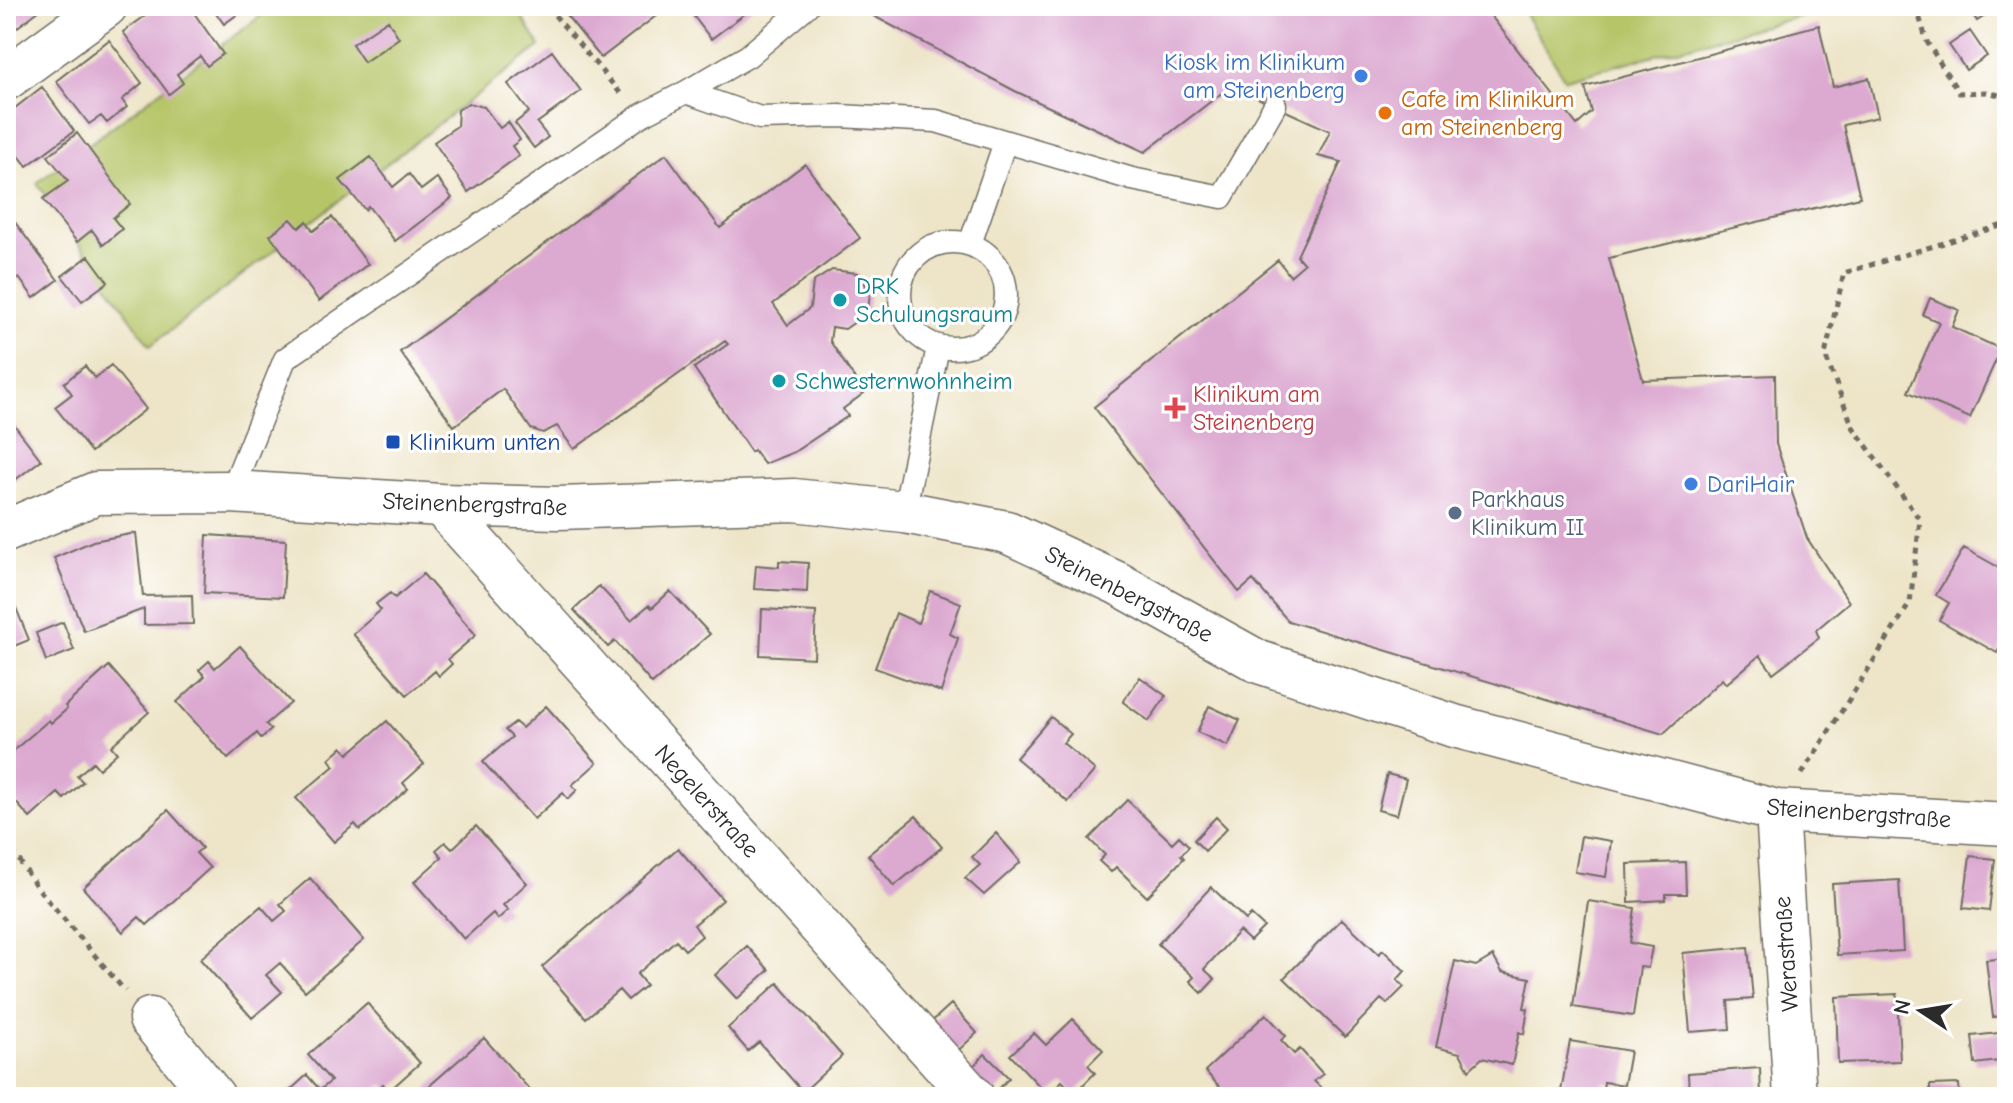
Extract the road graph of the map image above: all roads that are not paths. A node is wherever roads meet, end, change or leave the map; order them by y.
1 (106, 6) edge
2 (807, 6) edge
3 (6, 79) edge
4 (686, 92) junction
5 (1275, 105) dead end
6 (1005, 142) junction
7 (970, 244) junction
8 (938, 347) junction
9 (231, 492) junction
10 (441, 505) junction
11 (904, 512) junction
12 (6, 531) edge
13 (1777, 811) junction
14 (2007, 824) edge
15 (150, 1019) road end
16 (214, 1097) edge
17 (973, 1097) edge
18 (1795, 1097) edge

1 - 3 street
2 - 4 lane
4 - 6 lane
4 - 9 lane
5 - 6 lane
6 - 7 lane
7 - 8 lane
7 - 8 lane
8 - 11 lane
9 - 10 street, Steinenbergstraße
9 - 12 street, Steinenbergstraße
10 - 11 street, Steinenbergstraße
10 - 17 street, Negelerstraße
11 - 13 street, Steinenbergstraße
13 - 14 street, Steinenbergstraße
13 - 18 street, Werastraße
15 - 16 street

